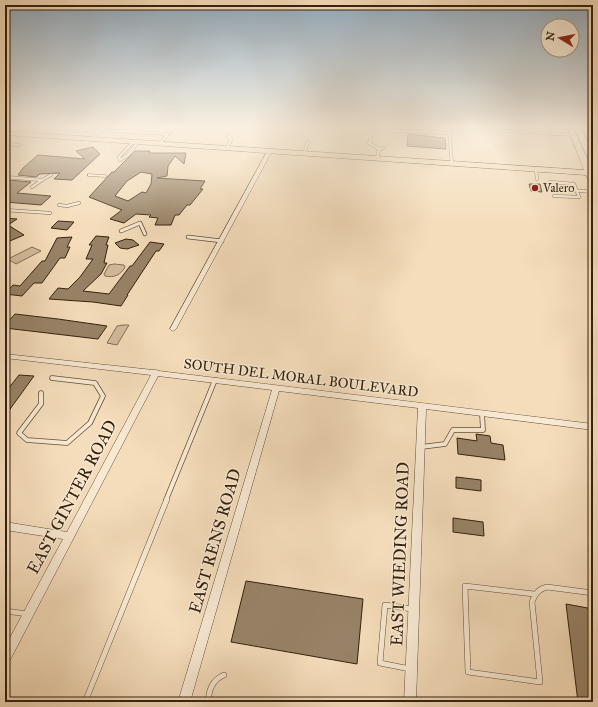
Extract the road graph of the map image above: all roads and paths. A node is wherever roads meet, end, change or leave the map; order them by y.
1 (265, 160) edge
2 (402, 160) edge
3 (452, 160) edge
4 (585, 160) edge
5 (452, 164) junction
6 (536, 170) junction
7 (591, 173) edge
8 (51, 175) dead end
9 (90, 175) dead end
10 (105, 176) dead end
11 (5, 177) edge
12 (537, 179) dead end
13 (42, 180) junction
14 (550, 182) dead end
15 (593, 182) edge
16 (32, 187) dead end
17 (571, 190) dead end
18 (576, 191) junction
19 (593, 192) edge
20 (554, 196) dead end
21 (79, 203) dead end
22 (58, 205) dead end
23 (5, 210) edge
24 (50, 214) dead end
25 (121, 231) dead end
26 (145, 234) dead end
27 (188, 237) dead end
28 (222, 240) junction
29 (173, 329) dead end
30 (5, 356) edge
31 (156, 372) junction
32 (52, 378) dead end
33 (214, 380) junction
34 (276, 388) junction
35 (41, 393) dead end
36 (422, 407) junction
37 (482, 414) junction
38 (593, 427) edge
39 (420, 447) junction
40 (5, 526) edge
41 (69, 536) junction
42 (593, 593) edge
43 (534, 594) junction
44 (414, 609) junction
45 (5, 610) edge
46 (28, 614) junction
47 (5, 658) edge
48 (411, 669) junction
49 (224, 675) dead end
50 (85, 702) edge
51 (184, 702) edge
52 (208, 702) edge
53 (410, 702) edge

1 - 28 street
2 - 5 main road
3 - 5 lane
4 - 7 main road
5 - 6 main road
6 - 7 main road
6 - 12 lane
7 - 15 main road
8 - 13 lane
9 - 10 street
11 - 13 lane
13 - 16 lane
14 - 18 lane
17 - 18 lane
18 - 19 lane
18 - 20 lane
21 - 22 lane
23 - 24 lane
25 - 26 lane
27 - 28 lane
28 - 29 street
30 - 31 street, SOUTH DEL MORAL BOULEVARD
31 - 33 street, SOUTH DEL MORAL BOULEVARD
31 - 41 street, EAST GINTER ROAD
32 - 35 lane
33 - 34 street, SOUTH DEL MORAL BOULEVARD
33 - 50 lane
34 - 36 street, SOUTH DEL MORAL BOULEVARD
34 - 51 street, EAST RENS ROAD
36 - 37 street, SOUTH DEL MORAL BOULEVARD
36 - 39 street, EAST WIEDING ROAD
37 - 38 street, SOUTH DEL MORAL BOULEVARD
37 - 39 lane
39 - 44 street, EAST WIEDING ROAD
40 - 41 street
41 - 46 street, EAST GINTER ROAD
42 - 43 lane
43 - 43 lane
44 - 48 street, EAST WIEDING ROAD
44 - 48 lane
45 - 46 lane
46 - 47 street, EAST GINTER ROAD
48 - 53 street, EAST WIEDING ROAD
49 - 52 lane

